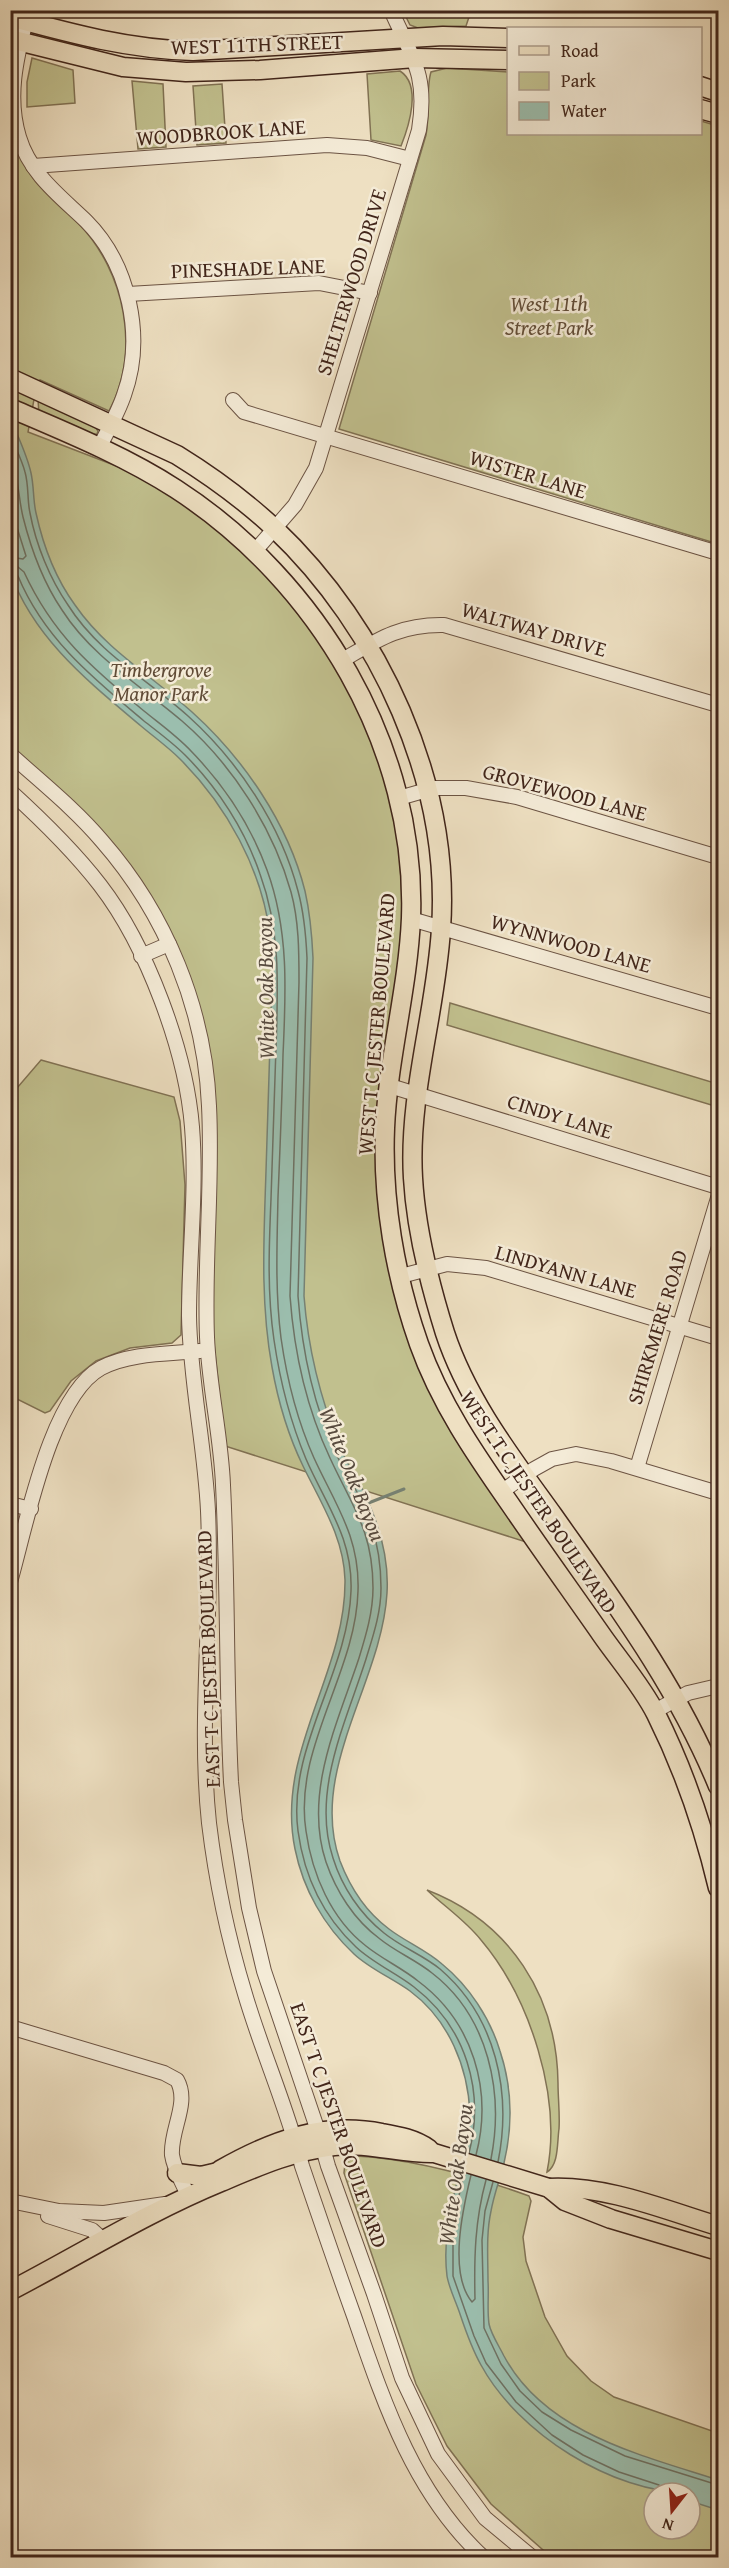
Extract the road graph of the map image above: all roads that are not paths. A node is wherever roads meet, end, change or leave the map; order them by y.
1 (391, 10) edge
2 (18, 19) edge
3 (404, 38) junction
4 (507, 38) edge
5 (15, 41) edge
6 (214, 50) junction
7 (415, 58) junction
8 (507, 60) edge
9 (217, 72) junction
10 (702, 87) edge
11 (718, 92) edge
12 (702, 110) edge
13 (718, 114) edge
14 (410, 159) junction
15 (33, 166) junction
16 (370, 293) junction
17 (128, 294) junction
18 (10, 378) edge
19 (233, 400) dead end
20 (10, 408) edge
21 (111, 423) junction
22 (327, 436) junction
23 (99, 448) junction
24 (274, 529) junction
25 (255, 550) junction
26 (718, 553) edge
27 (366, 646) junction
28 (341, 661) junction
29 (718, 705) edge
30 (10, 754) edge
31 (427, 790) junction
32 (10, 791) edge
33 (399, 798) junction
34 (718, 857) edge
35 (411, 919) junction
36 (441, 927) junction
37 (169, 944) junction
38 (141, 956) junction
39 (718, 1008) edge
40 (390, 1086) junction
41 (418, 1094) junction
42 (718, 1187) edge
43 (718, 1198) edge
44 (426, 1269) junction
45 (401, 1276) junction
46 (679, 1326) junction
47 (718, 1338) edge
48 (208, 1350) junction
49 (191, 1352) junction
50 (637, 1468) junction
51 (525, 1475) junction
52 (501, 1492) junction
53 (718, 1493) edge
54 (10, 1504) edge
55 (31, 1509) junction
56 (208, 1548) junction
57 (226, 1548) junction
58 (10, 1582) edge
59 (718, 1686) edge
60 (677, 1699) junction
61 (655, 1711) junction
62 (229, 1738) junction
63 (204, 1739) junction
64 (718, 1786) edge
65 (718, 1884) edge
66 (221, 1904) junction
67 (249, 1908) junction
68 (10, 2027) edge
69 (321, 2139) junction
70 (296, 2144) junction
71 (218, 2172) junction
72 (177, 2173) junction
73 (549, 2188) junction
74 (180, 2199) junction
75 (17, 2203) edge
76 (718, 2226) edge
77 (103, 2240) junction
78 (718, 2251) edge
79 (10, 2291) edge
80 (374, 2294) junction
81 (349, 2303) junction
82 (438, 2454) junction
83 (415, 2468) junction
84 (484, 2558) edge
85 (533, 2558) edge

1 - 3 street, SHELTERWOOD DRIVE
2 - 5 street
2 - 6 main road, WEST 11TH STREET
3 - 4 main road, WEST 11TH STREET
3 - 6 main road, WEST 11TH STREET
3 - 7 street, SHELTERWOOD DRIVE
5 - 9 main road, WEST 11TH STREET
5 - 15 street
6 - 9 main road
7 - 8 main road, WEST 11TH STREET
7 - 9 main road, WEST 11TH STREET
7 - 14 street, SHELTERWOOD DRIVE
10 - 11 main road
12 - 13 main road
14 - 15 street, WOODBROOK LANE
14 - 16 street, SHELTERWOOD DRIVE
15 - 17 street
16 - 17 street, PINESHADE LANE
16 - 22 street, SHELTERWOOD DRIVE
17 - 21 street
18 - 21 main road, WEST T C JESTER BOULEVARD
19 - 22 street, WISTER LANE
20 - 23 main road, WEST T C JESTER BOULEVARD
21 - 23 street
21 - 24 main road, WEST T C JESTER BOULEVARD
22 - 24 street, SHELTERWOOD DRIVE
22 - 26 street, WISTER LANE
23 - 25 main road, WEST T C JESTER BOULEVARD
24 - 25 street, SHELTERWOOD DRIVE
24 - 27 main road, WEST T C JESTER BOULEVARD
25 - 28 main road, WEST T C JESTER BOULEVARD
27 - 28 street, WALTWAY DRIVE
27 - 29 street, WALTWAY DRIVE
27 - 31 main road, WEST T C JESTER BOULEVARD
28 - 33 main road, WEST T C JESTER BOULEVARD
30 - 37 street, EAST T C JESTER BOULEVARD
31 - 33 street, GROVEWOOD LANE
31 - 34 street, GROVEWOOD LANE
31 - 36 main road, WEST T C JESTER BOULEVARD
32 - 38 street, EAST T C JESTER BOULEVARD
33 - 35 main road, WEST T C JESTER BOULEVARD
35 - 36 street, WYNNWOOD LANE
35 - 40 main road, WEST T C JESTER BOULEVARD
36 - 39 street, WYNNWOOD LANE
36 - 41 main road, WEST T C JESTER BOULEVARD
37 - 38 street
37 - 48 street, EAST T C JESTER BOULEVARD
38 - 49 street, EAST T C JESTER BOULEVARD
40 - 41 street, CINDY LANE
40 - 45 main road, WEST T C JESTER BOULEVARD
41 - 42 street, CINDY LANE
41 - 44 main road, WEST T C JESTER BOULEVARD
43 - 46 street, SHIRKMERE ROAD
44 - 45 street, LINDYANN LANE
44 - 46 street, LINDYANN LANE
44 - 51 main road, WEST T C JESTER BOULEVARD
45 - 52 main road, WEST T C JESTER BOULEVARD
46 - 47 street, LINDYANN LANE
46 - 50 street, SHIRKMERE ROAD
48 - 49 street
48 - 57 street, EAST T C JESTER BOULEVARD
49 - 55 street
49 - 56 street, EAST T C JESTER BOULEVARD
50 - 51 street
50 - 53 street
51 - 52 street
51 - 60 main road, WEST T C JESTER BOULEVARD
52 - 61 main road, WEST T C JESTER BOULEVARD
54 - 55 street
55 - 58 street
56 - 57 street
56 - 63 street, EAST T C JESTER BOULEVARD
57 - 62 street, EAST T C JESTER BOULEVARD
59 - 60 street
60 - 61 street
60 - 64 main road, WEST T C JESTER BOULEVARD
61 - 65 main road, WEST T C JESTER BOULEVARD
62 - 63 street
62 - 67 street, EAST T C JESTER BOULEVARD
63 - 66 street, EAST T C JESTER BOULEVARD
66 - 67 street
66 - 70 street, EAST T C JESTER BOULEVARD
67 - 69 street, EAST T C JESTER BOULEVARD
68 - 72 street
69 - 70 main road
69 - 73 main road
69 - 80 street, EAST T C JESTER BOULEVARD
70 - 71 main road
70 - 74 main road
70 - 81 street, EAST T C JESTER BOULEVARD
71 - 72 main road
71 - 74 main road
72 - 74 street
73 - 76 main road
73 - 78 main road
74 - 75 street
74 - 77 main road
75 - 77 street
77 - 79 main road
80 - 81 street
80 - 82 street, EAST T C JESTER BOULEVARD
81 - 83 street, EAST T C JESTER BOULEVARD
82 - 83 street
82 - 85 street, EAST T C JESTER BOULEVARD
83 - 84 street, EAST T C JESTER BOULEVARD

